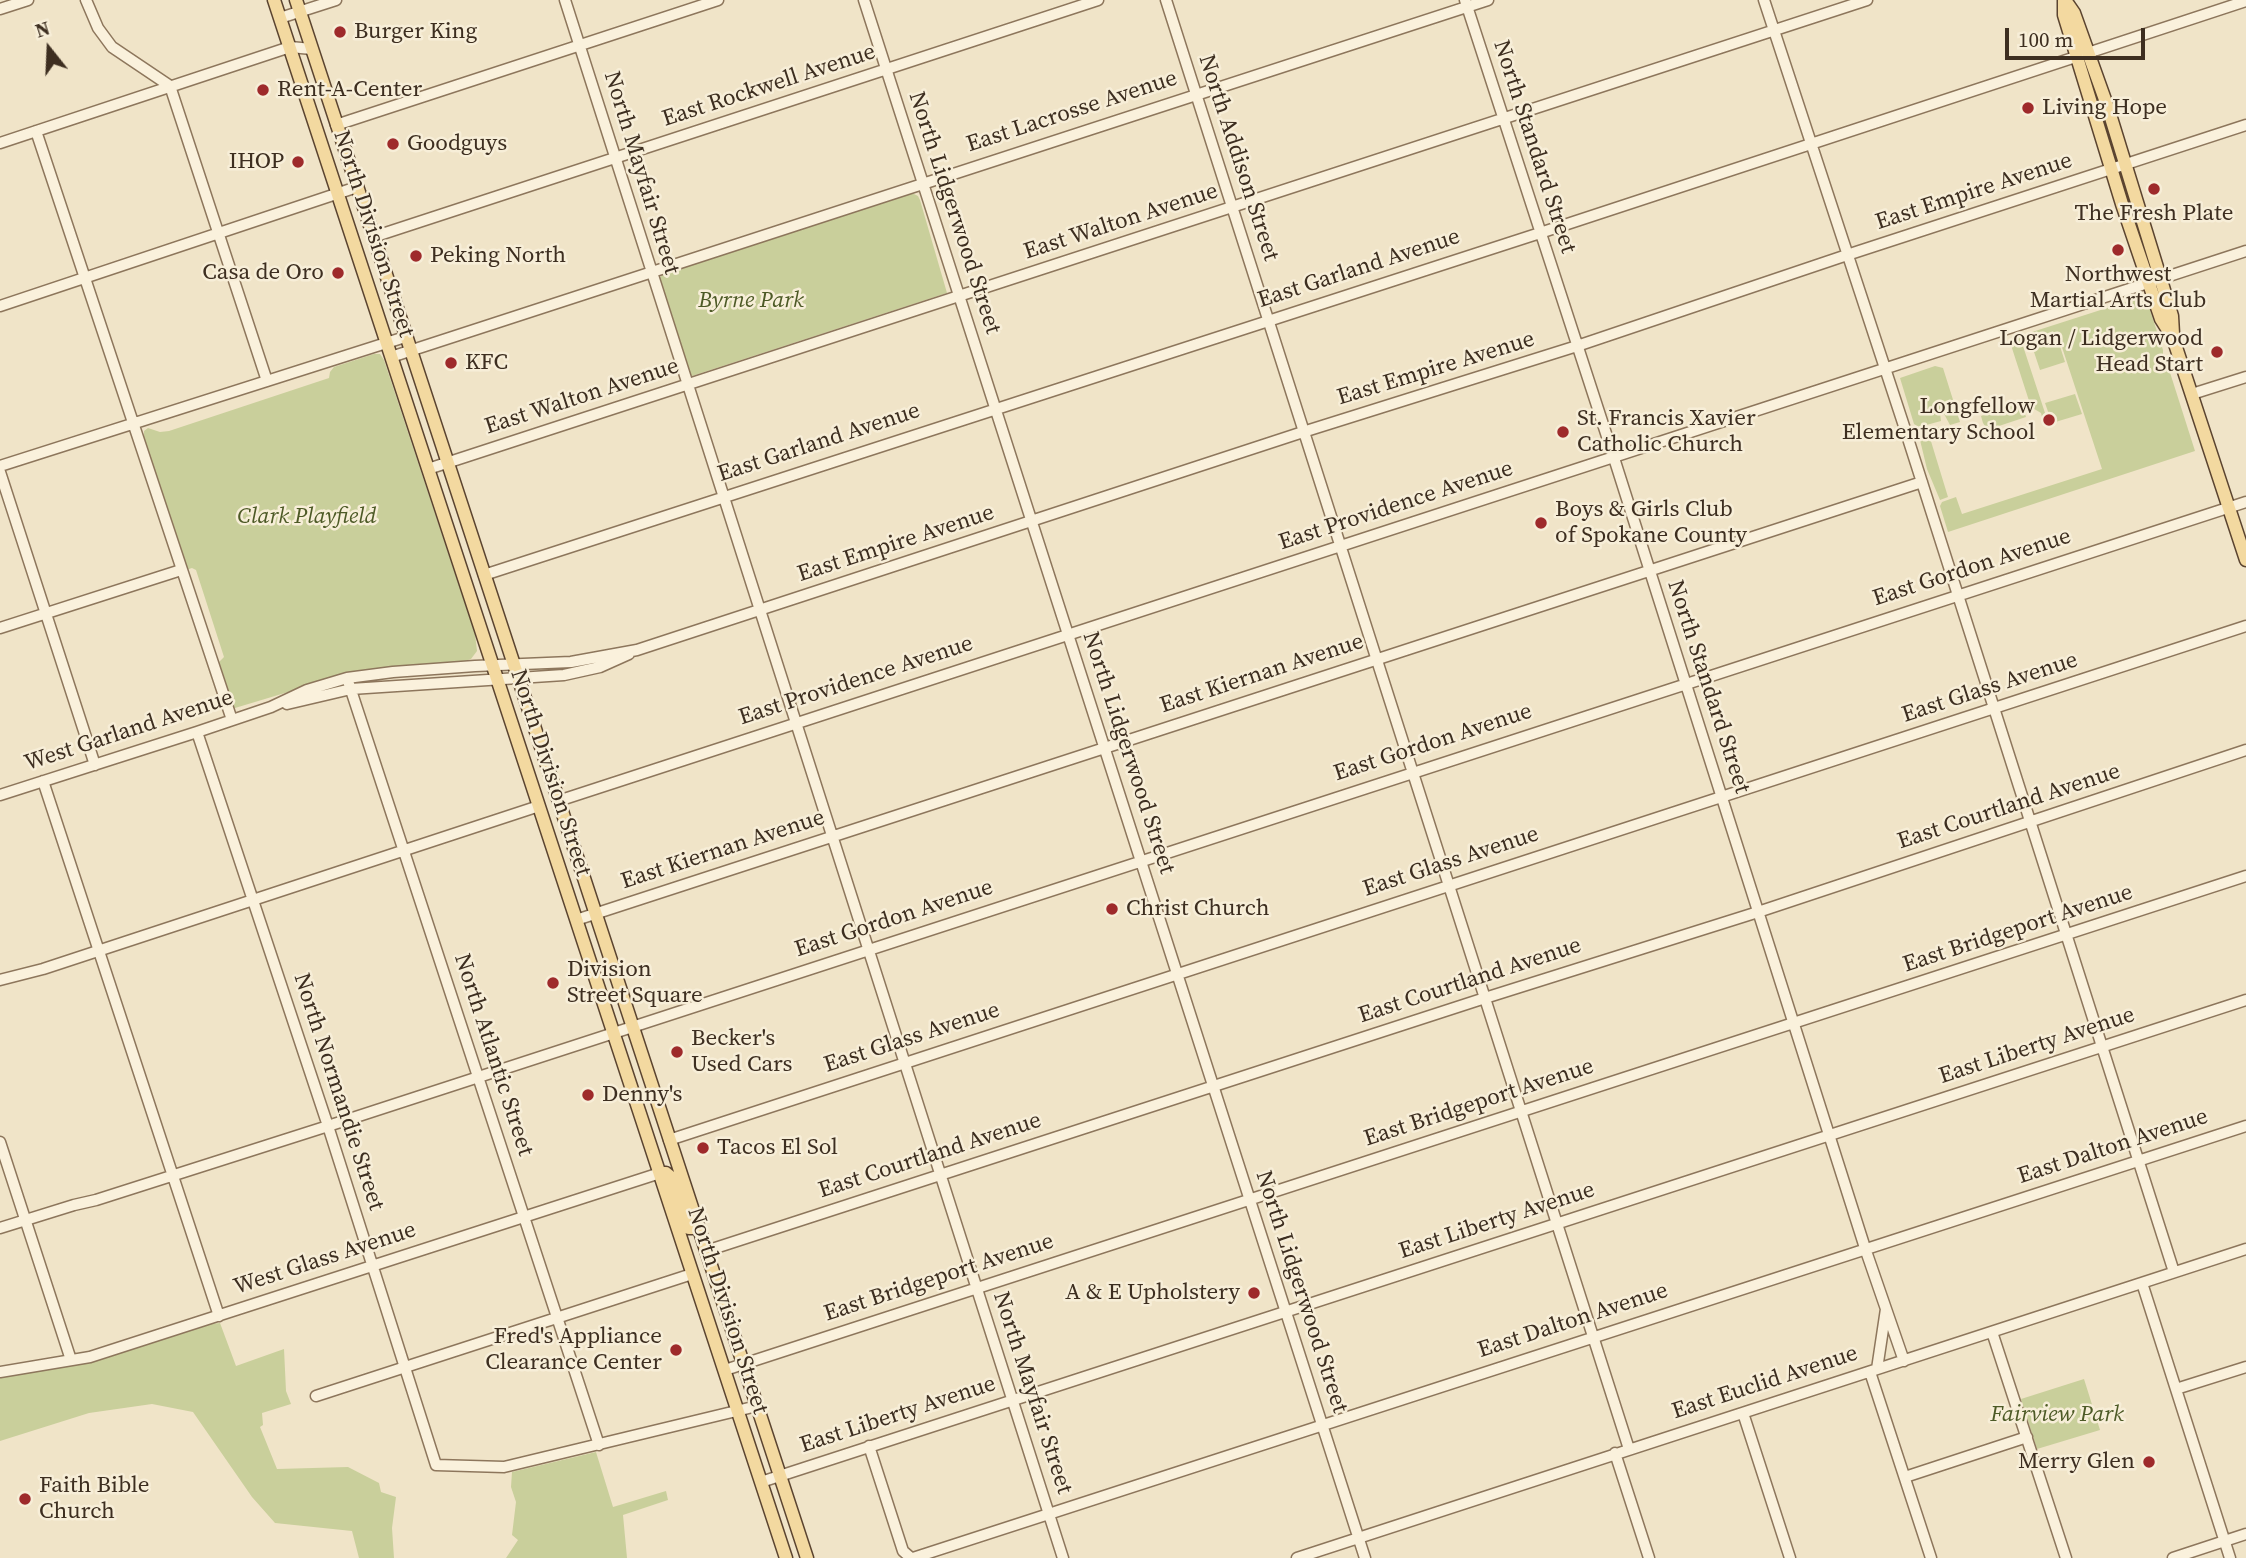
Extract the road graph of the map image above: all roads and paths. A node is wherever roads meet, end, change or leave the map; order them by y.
1 (28, 0) edge
2 (86, 0) edge
3 (274, 0) edge
4 (336, 0) edge
5 (565, 0) edge
6 (718, 0) edge
7 (864, 0) edge
8 (1098, 0) edge
9 (1166, 0) edge
10 (1488, 0) edge
11 (1764, 0) edge
12 (1867, 0) edge
13 (2065, 0) edge
14 (2246, 1) edge
15 (1466, 3) edge
16 (298, 6) edge
17 (0, 9) edge
18 (280, 18) junction
19 (1773, 30) junction
20 (579, 46) junction
21 (290, 47) junction
22 (312, 49) junction
23 (2083, 55) junction
24 (886, 69) junction
25 (170, 86) junction
26 (1196, 94) junction
27 (1503, 120) junction
28 (337, 125) junction
29 (2246, 125) edge
30 (36, 131) junction
31 (0, 143) edge
32 (1810, 144) junction
33 (614, 159) junction
34 (2126, 164) junction
35 (2111, 169) junction
36 (923, 183) junction
37 (357, 187) junction
38 (337, 193) junction
39 (1232, 208) junction
40 (218, 232) junction
41 (1540, 233) junction
42 (373, 237) junction
43 (2246, 251) edge
44 (1847, 255) junction
45 (650, 272) junction
46 (84, 278) junction
47 (2155, 280) junction
48 (959, 296) junction
49 (0, 306) edge
50 (1268, 320) junction
51 (405, 337) junction
52 (386, 343) junction
53 (1577, 346) junction
54 (409, 351) junction
55 (391, 357) junction
56 (1884, 369) junction
57 (2246, 377) edge
58 (267, 382) junction
59 (686, 385) junction
60 (2192, 394) junction
61 (995, 408) junction
62 (133, 424) junction
63 (1303, 432) junction
64 (1614, 458) junction
65 (446, 463) junction
66 (0, 466) edge
67 (428, 469) junction
68 (0, 472) edge
69 (1922, 482) junction
70 (722, 497) junction
71 (2246, 502) edge
72 (2228, 507) junction
73 (1031, 522) junction
74 (1340, 546) junction
75 (2246, 560) edge
76 (181, 570) junction
77 (1650, 572) junction
78 (484, 575) junction
79 (1957, 595) junction
80 (758, 611) junction
81 (47, 613) junction
82 (2246, 626) edge
83 (0, 628) edge
84 (1068, 634) junction
85 (637, 650) junction
86 (1376, 659) junction
87 (513, 665) junction
88 (493, 666) junction
89 (517, 679) junction
90 (497, 680) junction
91 (1686, 683) junction
92 (349, 684) junction
93 (1994, 709) junction
94 (232, 720) junction
95 (796, 723) junction
96 (197, 732) junction
97 (1104, 747) junction
98 (2246, 750) edge
99 (95, 765) junction
100 (1413, 771) junction
101 (43, 781) junction
102 (0, 795) edge
103 (1722, 797) junction
104 (558, 801) junction
105 (539, 806) junction
106 (2030, 822) junction
107 (832, 837) junction
108 (403, 851) junction
109 (1140, 860) junction
110 (2246, 876) edge
111 (1449, 884) junction
112 (252, 900) junction
113 (1758, 912) junction
114 (595, 914) junction
115 (576, 920) junction
116 (2067, 935) junction
117 (100, 949) junction
118 (868, 949) junction
119 (1176, 973) junction
120 (0, 980) edge
121 (1485, 998) junction
122 (2246, 1000) edge
123 (1795, 1024) junction
124 (633, 1026) junction
125 (614, 1032) junction
126 (2102, 1047) junction
127 (904, 1063) junction
128 (479, 1077) junction
129 (1213, 1087) junction
130 (635, 1096) junction
131 (1522, 1110) junction
132 (328, 1126) junction
133 (2246, 1126) edge
134 (1830, 1136) junction
135 (669, 1140) junction
136 (0, 1142) edge
137 (2138, 1161) junction
138 (660, 1173) junction
139 (174, 1175) junction
140 (940, 1175) junction
141 (1249, 1199) junction
142 (524, 1217) junction
143 (26, 1219) junction
144 (1557, 1224) junction
145 (0, 1228) edge
146 (699, 1228) junction
147 (2246, 1249) edge
148 (706, 1251) junction
149 (1866, 1251) junction
150 (372, 1266) junction
151 (2175, 1272) junction
152 (692, 1274) junction
153 (2142, 1283) junction
154 (976, 1288) junction
155 (1887, 1306) junction
156 (1285, 1311) junction
157 (219, 1316) junction
158 (557, 1318) junction
159 (1992, 1332) junction
160 (1593, 1336) junction
161 (71, 1360) junction
162 (1904, 1360) junction
163 (744, 1364) junction
164 (404, 1367) junction
165 (2246, 1367) edge
166 (725, 1370) junction
167 (1874, 1370) junction
168 (0, 1372) edge
169 (2176, 1389) junction
170 (316, 1396) dead end
171 (1012, 1400) junction
172 (757, 1406) junction
173 (738, 1411) junction
174 (1743, 1413) junction
175 (1322, 1425) junction
176 (2027, 1437) junction
177 (599, 1444) junction
178 (869, 1446) junction
179 (1629, 1449) junction
180 (1615, 1453) junction
181 (780, 1476) junction
182 (1905, 1477) junction
183 (761, 1482) junction
184 (1049, 1515) junction
185 (2246, 1534) edge
186 (1358, 1538) junction
187 (2225, 1541) junction
188 (786, 1558) edge
189 (807, 1558) edge
190 (911, 1558) edge
191 (1063, 1558) edge
192 (1297, 1558) edge
193 (1365, 1558) edge
194 (1649, 1558) edge
195 (1790, 1558) edge
196 (1931, 1558) edge
197 (2066, 1558) edge
198 (2173, 1558) edge
199 (2230, 1558) edge

1 - 17 street
2 - 25 street
3 - 18 main road, North Division Street
4 - 16 street
5 - 20 street, North Mayfair Street
6 - 20 street
7 - 24 street, North Lidgerwood Street
8 - 24 street, East Rockwell Avenue
9 - 26 street, North Addison Street
10 - 15 street, East Lacrosse Avenue
11 - 19 street
12 - 19 street, East Walton Avenue
13 - 23 main road
14 - 23 street, East Garland Avenue
15 - 26 street, East Lacrosse Avenue
15 - 27 street, North Standard Street
16 - 18 street
16 - 22 main road, North Division Street
18 - 21 main road, North Division Street
19 - 27 street, East Walton Avenue
19 - 32 street
20 - 28 street
20 - 33 street, North Mayfair Street
21 - 22 street
21 - 25 street
21 - 38 main road, North Division Street
22 - 28 main road, North Division Street
23 - 32 street, East Garland Avenue
23 - 34 main road
23 - 35 main road
24 - 33 street, East Rockwell Avenue
24 - 36 street, North Lidgerwood Street
25 - 30 street
25 - 40 street
26 - 36 street, East Lacrosse Avenue
26 - 39 street, North Addison Street
27 - 39 street, East Walton Avenue
27 - 41 street, North Standard Street
28 - 37 main road, North Division Street
29 - 34 street, East Empire Avenue
30 - 31 street
30 - 46 street
32 - 41 street, East Garland Avenue
32 - 44 street
33 - 42 street, East Rockwell Avenue
33 - 45 street, North Mayfair Street
34 - 35 street, East Empire Avenue
34 - 47 main road
35 - 44 street, East Empire Avenue
35 - 47 main road
36 - 45 street, East Lacrosse Avenue
36 - 48 street, North Lidgerwood Street
37 - 38 street
37 - 42 main road, North Division Street
38 - 40 street
38 - 52 main road, North Division Street
39 - 48 street, East Walton Avenue
39 - 50 street, North Addison Street
40 - 46 street
40 - 58 street
41 - 50 street, East Garland Avenue
41 - 53 street, North Standard Street
42 - 51 main road, North Division Street
43 - 47 street, East Providence Avenue
44 - 53 street, East Empire Avenue
44 - 56 street
45 - 54 street, East Lacrosse Avenue
45 - 59 street, North Mayfair Street
46 - 49 street
46 - 62 street
47 - 56 street, East Providence Avenue
47 - 60 main road
48 - 59 street, East Walton Avenue
48 - 61 street, North Lidgerwood Street
50 - 61 street, East Garland Avenue
50 - 63 street, North Addison Street
51 - 52 street
51 - 54 main road, North Division Street
52 - 55 main road, North Division Street
52 - 58 street
53 - 63 street, East Empire Avenue
53 - 64 street, North Standard Street
54 - 55 street, East Lacrosse Avenue
54 - 65 main road, North Division Street
55 - 67 main road, North Division Street
56 - 64 street, East Providence Avenue
56 - 69 street
57 - 60 street
58 - 62 street
59 - 65 street, East Walton Avenue
59 - 70 street, North Mayfair Street
60 - 72 main road
61 - 70 street, East Garland Avenue
61 - 73 street, North Lidgerwood Street
62 - 66 street
62 - 76 street
63 - 73 street, East Empire Avenue
63 - 74 street, North Addison Street
64 - 74 street, East Providence Avenue
64 - 77 street, North Standard Street
65 - 67 street, East Walton Avenue
65 - 78 main road, North Division Street
67 - 88 main road, North Division Street
68 - 81 street
69 - 77 street, East Kiernan Avenue
69 - 79 street
70 - 78 street, East Garland Avenue
70 - 80 street, North Mayfair Street
71 - 72 street, East Gordon Avenue
72 - 75 main road
72 - 79 street, East Gordon Avenue
73 - 80 street, East Empire Avenue
73 - 84 street, North Lidgerwood Street
74 - 84 street, East Providence Avenue
74 - 86 street, North Addison Street
76 - 81 street
76 - 94 street
77 - 86 street, East Kiernan Avenue
77 - 91 street, North Standard Street
78 - 87 main road, North Division Street
79 - 91 street, East Gordon Avenue
79 - 93 street
80 - 85 street, East Empire Avenue
80 - 95 street, North Mayfair Street
81 - 83 street
81 - 99 street
82 - 93 street, East Glass Avenue
84 - 95 street, East Providence Avenue
84 - 97 street, North Lidgerwood Street
85 - 87 street, East Empire Avenue
85 - 89 street, East Empire Avenue
86 - 97 street, East Kiernan Avenue
86 - 100 street, North Addison Street
87 - 88 street, West Garland Avenue
87 - 89 main road, North Division Street
88 - 90 main road, North Division Street
88 - 92 street, West Garland Avenue
89 - 90 street, West Garland Avenue
89 - 104 main road, North Division Street
90 - 92 street, West Garland Avenue
90 - 105 main road, North Division Street
91 - 100 street, East Gordon Avenue
91 - 103 street, North Standard Street
92 - 94 street, West Garland Avenue
92 - 108 street, North Atlantic Street
93 - 103 street, East Glass Avenue
93 - 106 street
94 - 96 street, West Garland Avenue
95 - 104 street, East Providence Avenue
95 - 107 street, North Mayfair Street
96 - 99 street, West Garland Avenue
96 - 112 street, North Normandie Street
97 - 107 street, East Kiernan Avenue
97 - 109 street, North Lidgerwood Street
98 - 106 street, East Courtland Avenue
99 - 101 street, West Garland Avenue
100 - 109 street, East Gordon Avenue
100 - 111 street, North Addison Street
101 - 102 street, West Garland Avenue
101 - 117 street
103 - 111 street, East Glass Avenue
103 - 113 street, North Standard Street
104 - 114 main road, North Division Street
105 - 108 street
105 - 115 main road, North Division Street
106 - 113 street, East Courtland Avenue
106 - 116 street
107 - 114 street, East Kiernan Avenue
107 - 118 street, North Mayfair Street
108 - 112 street
108 - 128 street, North Atlantic Street
109 - 118 street, East Gordon Avenue
109 - 119 street, North Lidgerwood Street
110 - 116 street, East Bridgeport Avenue
111 - 119 street, East Glass Avenue
111 - 121 street, North Addison Street
112 - 117 street
112 - 132 street, North Normandie Street
113 - 121 street, East Courtland Avenue
113 - 123 street, North Standard Street
114 - 115 street, East Kiernan Avenue
114 - 124 main road, North Division Street
115 - 125 main road, North Division Street
116 - 123 street, East Bridgeport Avenue
116 - 126 street
117 - 120 street
117 - 139 street
118 - 124 street, East Gordon Avenue
118 - 127 street, North Mayfair Street
119 - 127 street, East Glass Avenue
119 - 129 street, North Lidgerwood Street
121 - 129 street, East Courtland Avenue
121 - 131 street, North Addison Street
122 - 126 street, East Liberty Avenue
123 - 131 street, East Bridgeport Avenue
123 - 134 street, North Standard Street
124 - 125 street, East Gordon Avenue
124 - 135 main road, North Division Street
125 - 128 street, East Gordon Avenue
125 - 130 main road, North Division Street
126 - 134 street, East Liberty Avenue
126 - 137 street
127 - 135 street, East Glass Avenue
127 - 140 street, North Mayfair Street
128 - 132 street, East Gordon Avenue
128 - 142 street, North Atlantic Street
129 - 140 street, East Courtland Avenue
129 - 141 street, North Lidgerwood Street
130 - 135 main road
130 - 138 main road, North Division Street
131 - 141 street, East Bridgeport Avenue
131 - 144 street, North Addison Street
132 - 139 street, East Gordon Avenue
132 - 150 street, North Normandie Street
133 - 137 street, East Dalton Avenue
134 - 144 street, East Liberty Avenue
134 - 149 street, North Standard Street
135 - 146 main road, North Division Street
136 - 143 street
137 - 149 street, East Dalton Avenue
137 - 151 street
138 - 142 street, West Glass Avenue
138 - 146 main road
138 - 152 main road, North Division Street
139 - 143 street, East Gordon Avenue
139 - 157 street
140 - 148 street, East Courtland Avenue
140 - 154 street, North Mayfair Street
141 - 154 street, East Bridgeport Avenue
141 - 156 street, North Lidgerwood Street
142 - 150 street, West Glass Avenue
142 - 158 street, North Atlantic Street
143 - 145 street, East Gordon Avenue
143 - 161 street
144 - 156 street, East Liberty Avenue
144 - 160 street, North Addison Street
146 - 148 main road, North Division Street
147 - 151 street, East Euclid Avenue
148 - 163 main road, North Division Street
149 - 155 street, North Standard Street
149 - 160 street, East Dalton Avenue
150 - 157 street, West Glass Avenue
150 - 164 street, North Normandie Street
151 - 153 street, East Euclid Avenue
152 - 158 street
152 - 166 main road, North Division Street
153 - 159 street, East Euclid Avenue
153 - 169 street
154 - 163 street, East Bridgeport Avenue
154 - 171 street, North Mayfair Street
155 - 162 street, North Standard Street
155 - 167 street, North Standard Street
156 - 171 street, East Liberty Avenue
156 - 175 street, North Lidgerwood Street
157 - 161 street, West Glass Avenue
158 - 164 street
158 - 177 street, North Atlantic Street
159 - 162 street, East Euclid Avenue
159 - 176 street
160 - 175 street, East Dalton Avenue
160 - 179 street, North Addison Street
161 - 168 street, West Glass Avenue
162 - 167 street, East Euclid Avenue
163 - 166 street, East Bridgeport Avenue
163 - 172 main road, North Division Street
164 - 170 street
164 - 177 street, North Normandie Street
165 - 169 street
166 - 173 main road, North Division Street
167 - 174 street, East Euclid Avenue
167 - 182 street, North Standard Street
169 - 187 street
171 - 178 street, East Liberty Avenue
171 - 184 street, North Mayfair Street
172 - 173 street
172 - 181 main road, North Division Street
173 - 177 street
173 - 183 main road, North Division Street
174 - 179 street, East Euclid Avenue
174 - 195 street
175 - 184 street, East Dalton Avenue
175 - 186 street, North Lidgerwood Street
176 - 182 street
176 - 197 street
178 - 181 street, East Liberty Avenue
178 - 190 street
179 - 180 street, East Euclid Avenue
180 - 186 street, East Euclid Avenue
180 - 194 street
181 - 183 street, East Liberty Avenue
181 - 189 main road, North Division Street
182 - 196 street, North Standard Street
183 - 188 main road, North Division Street
184 - 190 street, East Dalton Avenue
184 - 191 street, North Mayfair Street
185 - 187 street
186 - 192 street, East Euclid Avenue
186 - 193 street, North Lidgerwood Street
187 - 198 street
187 - 199 street

